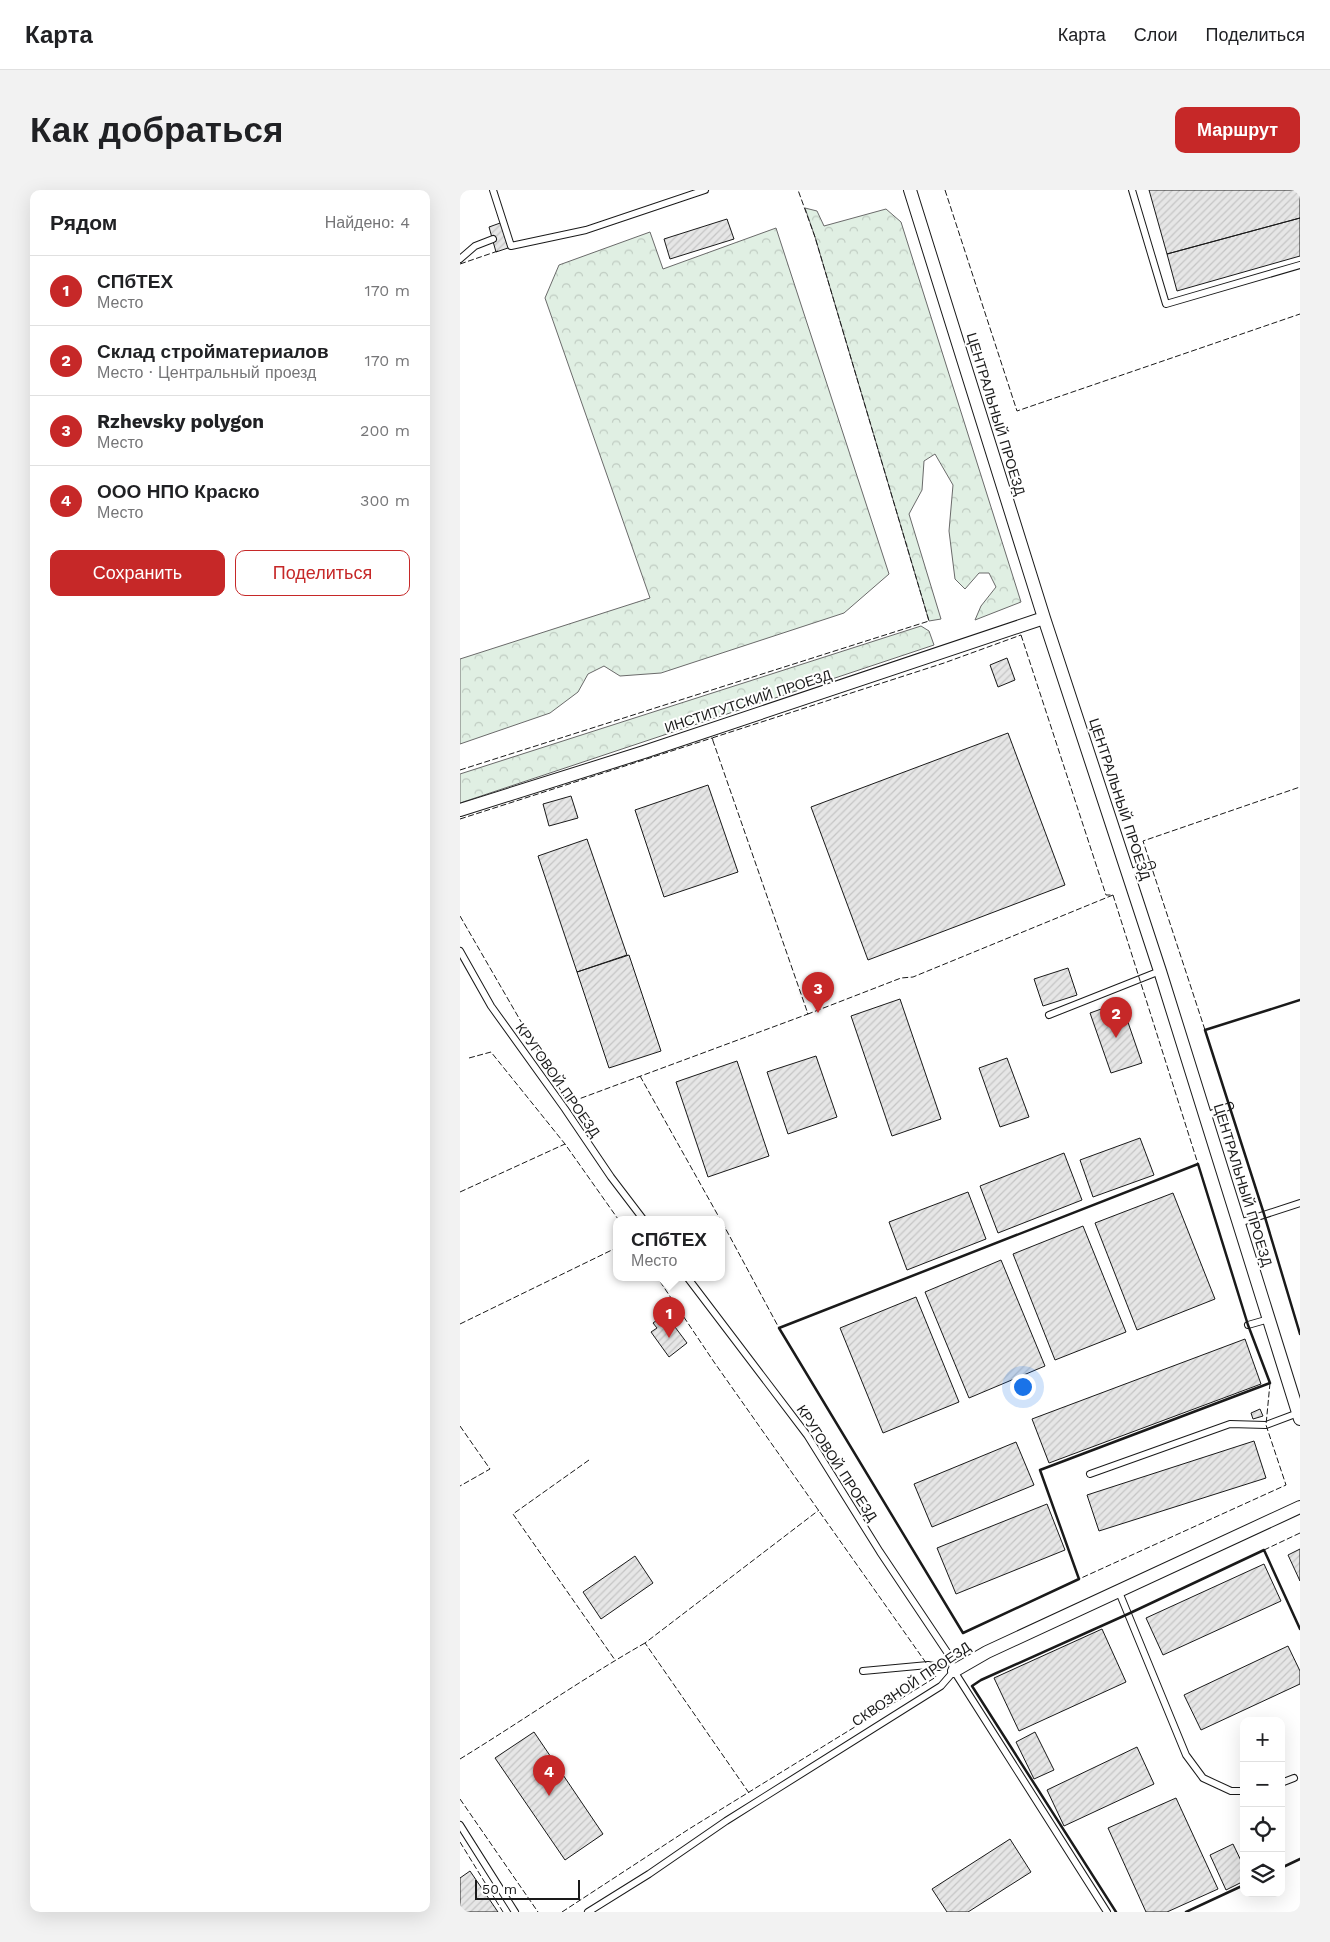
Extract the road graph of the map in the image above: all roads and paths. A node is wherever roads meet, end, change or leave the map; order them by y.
1 (493, 190) edge
2 (705, 190) edge
3 (910, 190) edge
4 (1132, 190) edge
5 (493, 239) dead end
6 (460, 259) edge
7 (1300, 265) edge
8 (1044, 618) junction
9 (460, 810) edge
10 (1152, 865) dead end
11 (1128, 873) junction
12 (460, 951) edge
13 (1160, 971) junction
14 (1049, 1016) dead end
15 (1230, 1106) dead end
16 (1206, 1116) junction
17 (1300, 1203) edge
18 (640, 1216) edge
19 (1240, 1223) junction
20 (689, 1281) edge
21 (1269, 1318) junction
22 (1248, 1325) dead end
23 (1299, 1416) edge
24 (1090, 1474) dead end
25 (1300, 1507) edge
26 (1119, 1592) junction
27 (939, 1668) dead end
28 (863, 1671) dead end
29 (954, 1672) junction
30 (1294, 1778) dead end
31 (1285, 1781) edge
32 (1240, 1791) edge
33 (460, 1825) edge
34 (515, 1912) edge
35 (588, 1912) edge
36 (1107, 1912) edge

1 - 2 lane
3 - 8 street, ЦЕНТРАЛЬНЫЙ ПРОЕЗД
4 - 7 lane
5 - 6 lane
8 - 9 street, ИНСТИТУТСКИЙ ПРОЕЗД
8 - 11 street, ЦЕНТРАЛЬНЫЙ ПРОЕЗД
10 - 11 lane
11 - 13 street, ЦЕНТРАЛЬНЫЙ ПРОЕЗД
12 - 18 lane, КРУГОВОЙ ПРОЕЗД
13 - 14 lane
13 - 16 street, ЦЕНТРАЛЬНЫЙ ПРОЕЗД
15 - 16 lane
16 - 19 street, ЦЕНТРАЛЬНЫЙ ПРОЕЗД
17 - 19 lane
19 - 21 street, ЦЕНТРАЛЬНЫЙ ПРОЕЗД
20 - 29 lane, КРУГОВОЙ ПРОЕЗД
21 - 22 lane
21 - 23 street, ЦЕНТРАЛЬНЫЙ ПРОЕЗД
23 - 24 lane
25 - 26 street, СКВОЗНОЙ ПРОЕЗД
26 - 29 street, СКВОЗНОЙ ПРОЕЗД
26 - 32 lane
27 - 28 lane
29 - 35 lane, СКВОЗНОЙ ПРОЕЗД
29 - 36 lane, КРУГОВОЙ ПРОЕЗД
30 - 31 lane
33 - 34 lane

